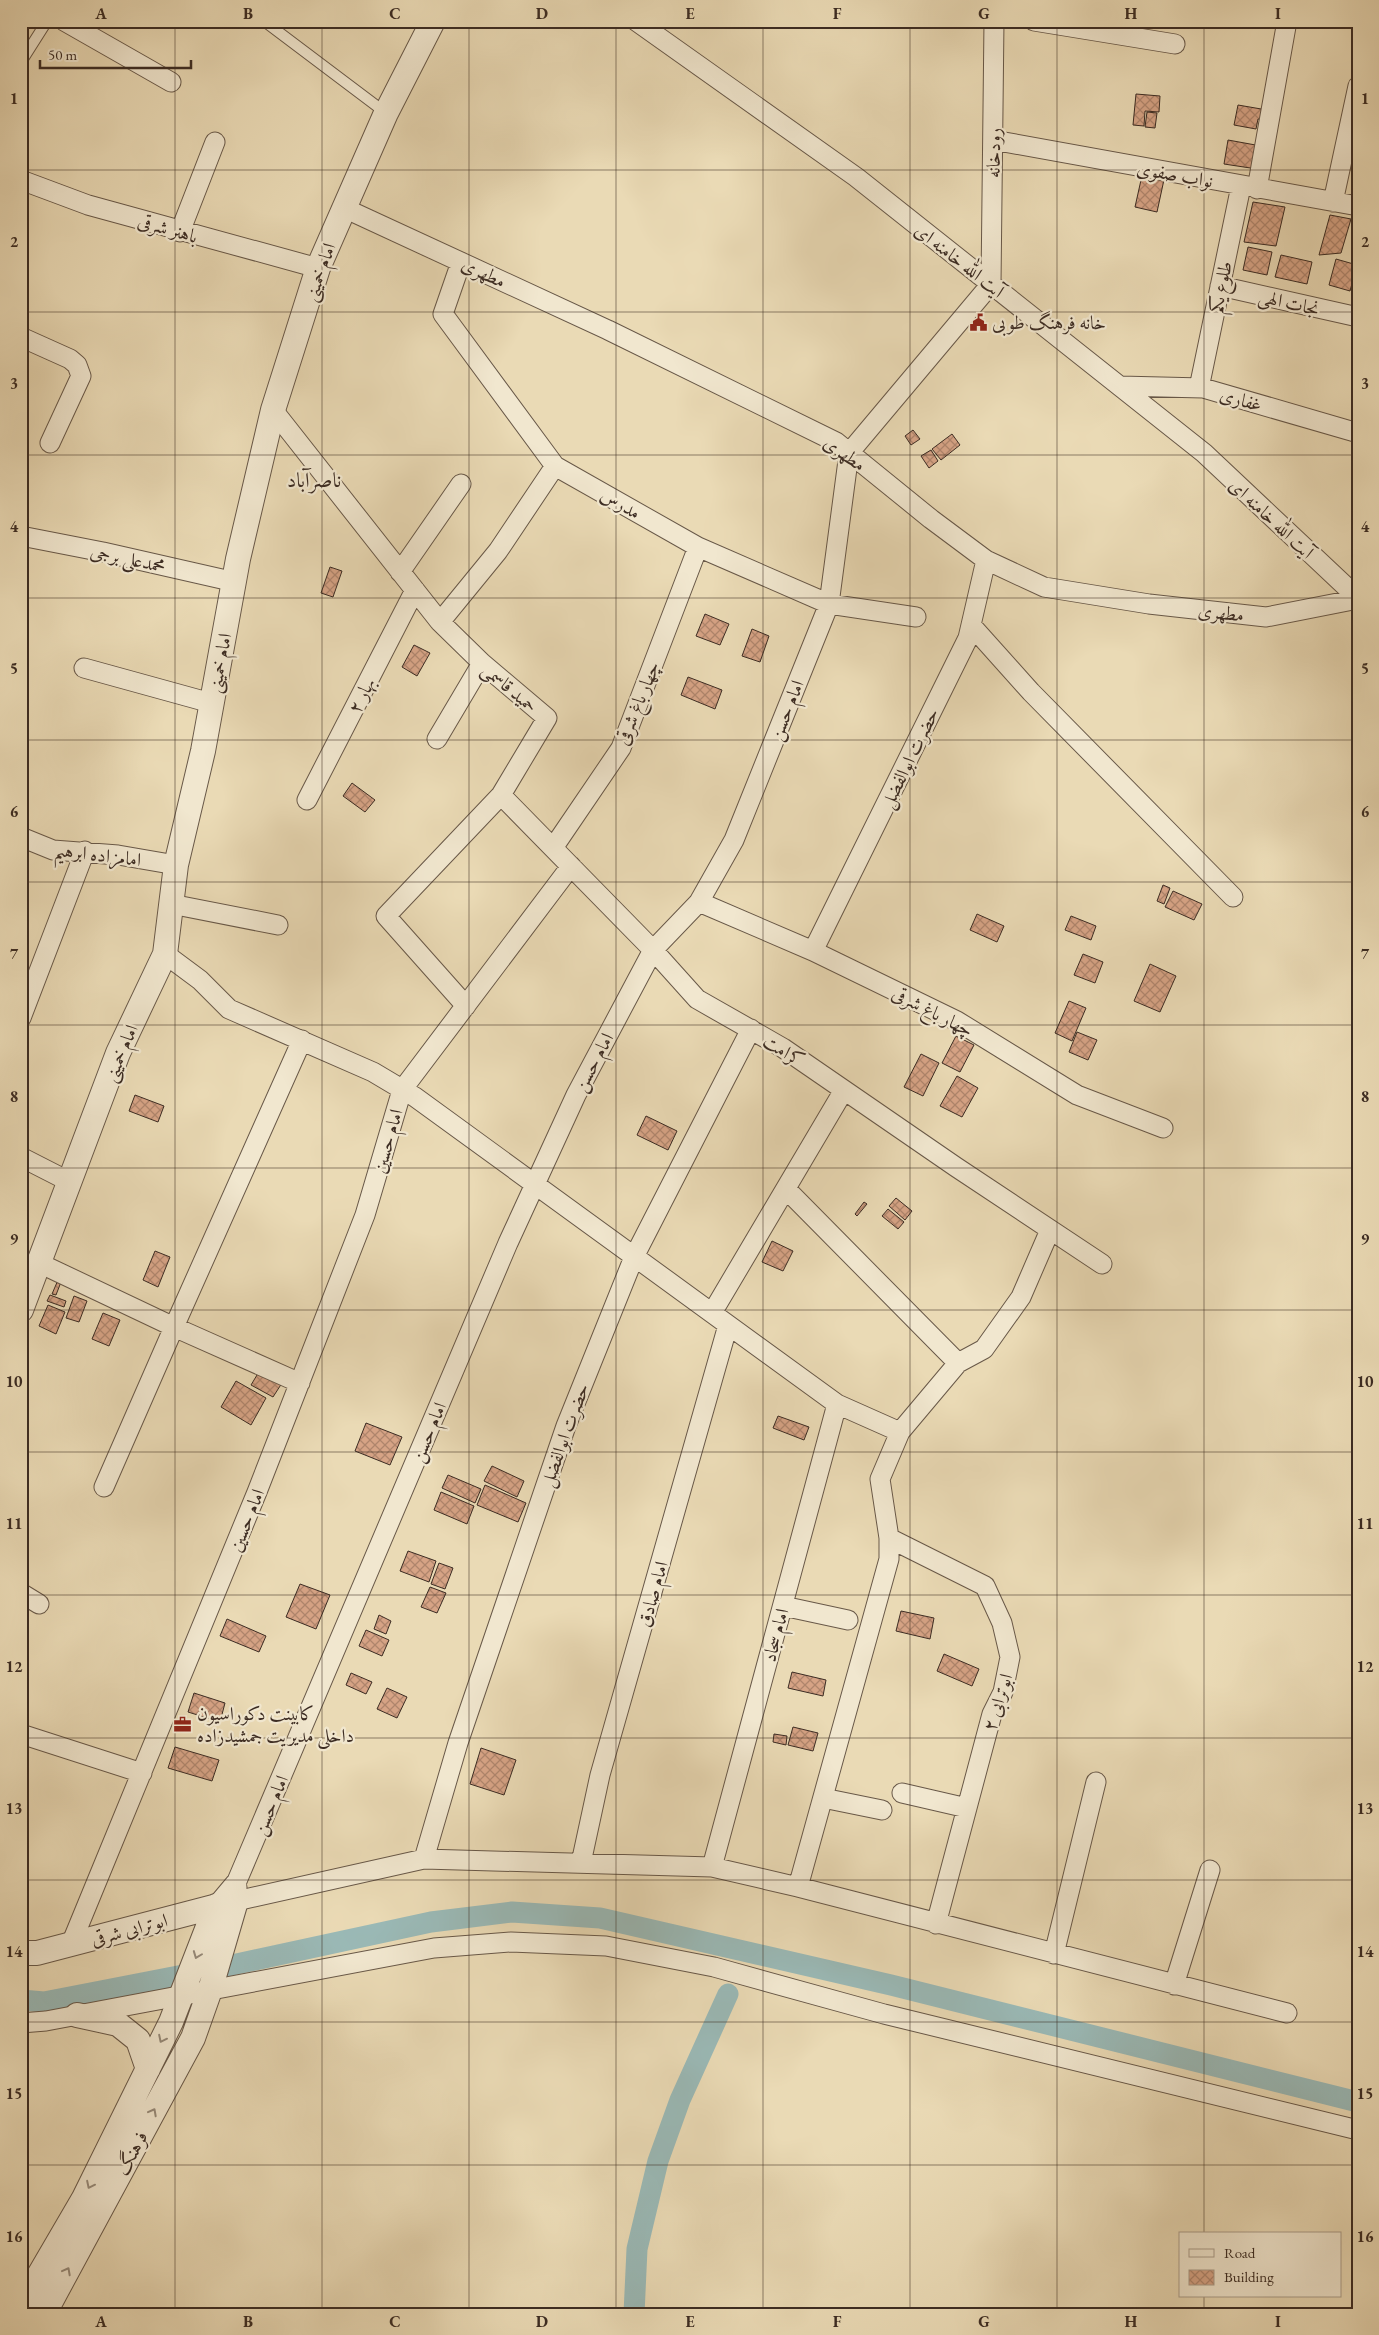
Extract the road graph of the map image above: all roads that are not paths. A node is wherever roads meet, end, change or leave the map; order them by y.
1 (47, 21) edge
2 (64, 21) edge
3 (264, 21) edge
4 (433, 21) edge
5 (636, 21) edge
6 (994, 21) edge
7 (1034, 21) edge
8 (1287, 21) edge
9 (1175, 44) dead end
10 (21, 62) edge
11 (171, 82) dead end
12 (1358, 86) edge
13 (386, 114) junction
14 (993, 140) junction
15 (215, 142) dead end
16 (21, 180) edge
17 (1249, 187) junction
18 (1333, 202) junction
19 (1358, 206) edge
20 (344, 208) junction
21 (180, 232) junction
22 (461, 262) junction
23 (318, 268) junction
24 (992, 284) junction
25 (1220, 286) junction
26 (1358, 317) edge
27 (21, 337) edge
28 (1120, 386) junction
29 (1199, 388) junction
30 (273, 410) junction
31 (1358, 433) edge
32 (50, 443) dead end
33 (849, 453) junction
34 (555, 466) junction
35 (461, 484) dead end
36 (21, 536) edge
37 (698, 547) junction
38 (986, 560) junction
39 (400, 572) junction
40 (235, 582) junction
41 (415, 590) junction
42 (1358, 598) edge
43 (828, 604) junction
44 (916, 617) dead end
45 (440, 622) junction
46 (970, 625) junction
47 (482, 663) junction
48 (84, 668) dead end
49 (211, 702) junction
50 (438, 739) dead end
51 (501, 795) junction
52 (307, 800) dead end
53 (21, 837) edge
54 (553, 848) junction
55 (85, 851) junction
56 (176, 865) junction
57 (571, 866) junction
58 (1233, 897) dead end
59 (699, 902) junction
60 (171, 904) junction
61 (278, 925) dead end
62 (653, 950) junction
63 (813, 951) junction
64 (165, 954) junction
65 (466, 1006) junction
66 (21, 1018) edge
67 (751, 1030) junction
68 (302, 1040) junction
69 (402, 1090) junction
70 (844, 1090) junction
71 (1163, 1128) dead end
72 (21, 1157) edge
73 (70, 1182) junction
74 (534, 1185) junction
75 (786, 1189) junction
76 (1050, 1230) junction
77 (634, 1257) junction
78 (39, 1263) junction
79 (1102, 1264) dead end
80 (21, 1310) edge
81 (712, 1313) junction
82 (728, 1325) junction
83 (174, 1327) junction
84 (958, 1364) junction
85 (300, 1383) junction
86 (837, 1404) junction
87 (900, 1432) junction
88 (104, 1488) dead end
89 (889, 1538) junction
90 (21, 1593) edge
91 (39, 1604) dead end
92 (783, 1606) junction
93 (848, 1620) dead end
94 (21, 1734) edge
95 (142, 1773) junction
96 (1096, 1782) dead end
97 (902, 1792) dead end
98 (823, 1798) junction
99 (967, 1808) junction
100 (882, 1810) dead end
101 (424, 1859) junction
102 (581, 1863) junction
103 (712, 1867) junction
104 (1210, 1870) dead end
105 (798, 1887) junction
106 (226, 1908) junction
107 (936, 1924) junction
108 (71, 1944) junction
109 (21, 1953) edge
110 (1054, 1954) junction
111 (212, 1984) junction
112 (1174, 1985) junction
113 (184, 1988) junction
114 (1287, 2013) dead end
115 (77, 2015) junction
116 (21, 2023) edge
117 (148, 2069) junction
118 (1358, 2130) edge
119 (21, 2306) edge
120 (44, 2314) edge

1 - 10 lane
2 - 11 street
3 - 13 lane
4 - 13 street, امام خمینی
5 - 24 street, آیت الله خامنه ای
6 - 14 street, رودخانه
7 - 9 street
8 - 17 street, طلوع یکم
12 - 18 street
13 - 20 street, امام خمینی
14 - 17 street, نواب صفوی
14 - 24 street, رودخانه
15 - 21 street
16 - 21 street, باهنر شرقی
17 - 18 street, نواب صفوی
17 - 25 street, طلوع یکم
18 - 19 street, نواب صفوی
20 - 22 street, مطهری
20 - 23 street, امام خمینی
21 - 23 street, باهنر شرقی
22 - 33 street, مطهری
22 - 34 street, مدرس
23 - 30 street, امام خمینی
24 - 28 street, آیت الله خامنه ای
24 - 33 street
25 - 26 street, نجات الهی
25 - 29 street, طلوع یکم
27 - 32 street
28 - 29 street, غفاری
28 - 42 street, آیت الله خامنه ای
29 - 31 street, غفاری
30 - 39 street, حمید قاسمی
30 - 40 street, امام خمینی
33 - 38 street, مطهری
33 - 43 street, امام حسن
34 - 37 street, مدرس
34 - 45 street
35 - 39 street
36 - 40 street, محمدعلی برجی
37 - 43 street, مدرس
37 - 54 street, چهار باغ شرقی
38 - 42 street, مطهری
38 - 46 street, حضرت ابوالفضل
39 - 41 street, حمید قاسمی
40 - 49 street, امام خمینی
41 - 45 street, حمید قاسمی
41 - 52 street, بهار ۲
43 - 44 street, مدرس
43 - 59 street, امام حسن
45 - 47 street, حمید قاسمی
46 - 58 street
46 - 63 street, حضرت ابوالفضل
47 - 50 street
47 - 51 street, حمید قاسمی
48 - 49 street
49 - 56 street, امام خمینی
51 - 54 street, کرامت
51 - 65 street, حمید قاسمی
53 - 55 street, امامزاده ابرهیم
54 - 57 street, کرامت
55 - 56 street, امامزاده ابرهیم
55 - 66 street
56 - 60 street, امام خمینی
57 - 62 street, کرامت
57 - 65 street
59 - 62 street, امام حسن
59 - 63 street, چهار باغ شرقی
60 - 61 street
60 - 64 street, امام خمینی
62 - 67 street, کرامت
62 - 74 street, امام حسن
63 - 71 street, چهار باغ شرقی
64 - 68 street
64 - 73 street, امام خمینی
65 - 69 street
67 - 70 street, کرامت
67 - 77 street, حضرت ابوالفضل
68 - 69 street
68 - 83 street
69 - 74 street
69 - 85 street, امام حسین
70 - 75 street
70 - 76 street, کرامت
72 - 73 street
73 - 78 street, امام خمینی
74 - 77 street
74 - 106 street, امام حسن
75 - 81 street
75 - 84 street
76 - 79 street, کرامت
76 - 84 street
77 - 81 street
77 - 101 street, حضرت ابوالفضل
78 - 80 street, امام خمینی
78 - 83 street
81 - 82 street
82 - 86 street
82 - 102 street, امام صادق
83 - 85 street
83 - 88 street
84 - 87 street
85 - 95 street, امام حسین
86 - 87 street
86 - 92 street, امام سجاد
87 - 89 street
89 - 98 street
89 - 99 street, ابوترابی ۲
90 - 91 street
92 - 93 street
92 - 103 street, امام سجاد
94 - 95 street
95 - 108 street, امام حسین
96 - 110 street
97 - 99 street
98 - 100 street
98 - 105 street
99 - 107 street, ابوترابی ۲
101 - 102 street
101 - 106 street
102 - 103 street
103 - 105 street
104 - 112 street
105 - 107 street
106 - 108 street, ابوترابی شرقی
106 - 111 street, فرهنگ
106 -> 113 street, فرهنگ
107 - 110 street
108 - 109 street, ابوترابی شرقی
110 - 112 street
111 - 113 street
111 - 118 street
120 -> 111 street, فرهنگ
112 - 114 street
113 - 115 street
113 -> 117 street, فرهنگ
115 - 116 street
115 - 117 street
117 -> 119 street, فرهنگ

